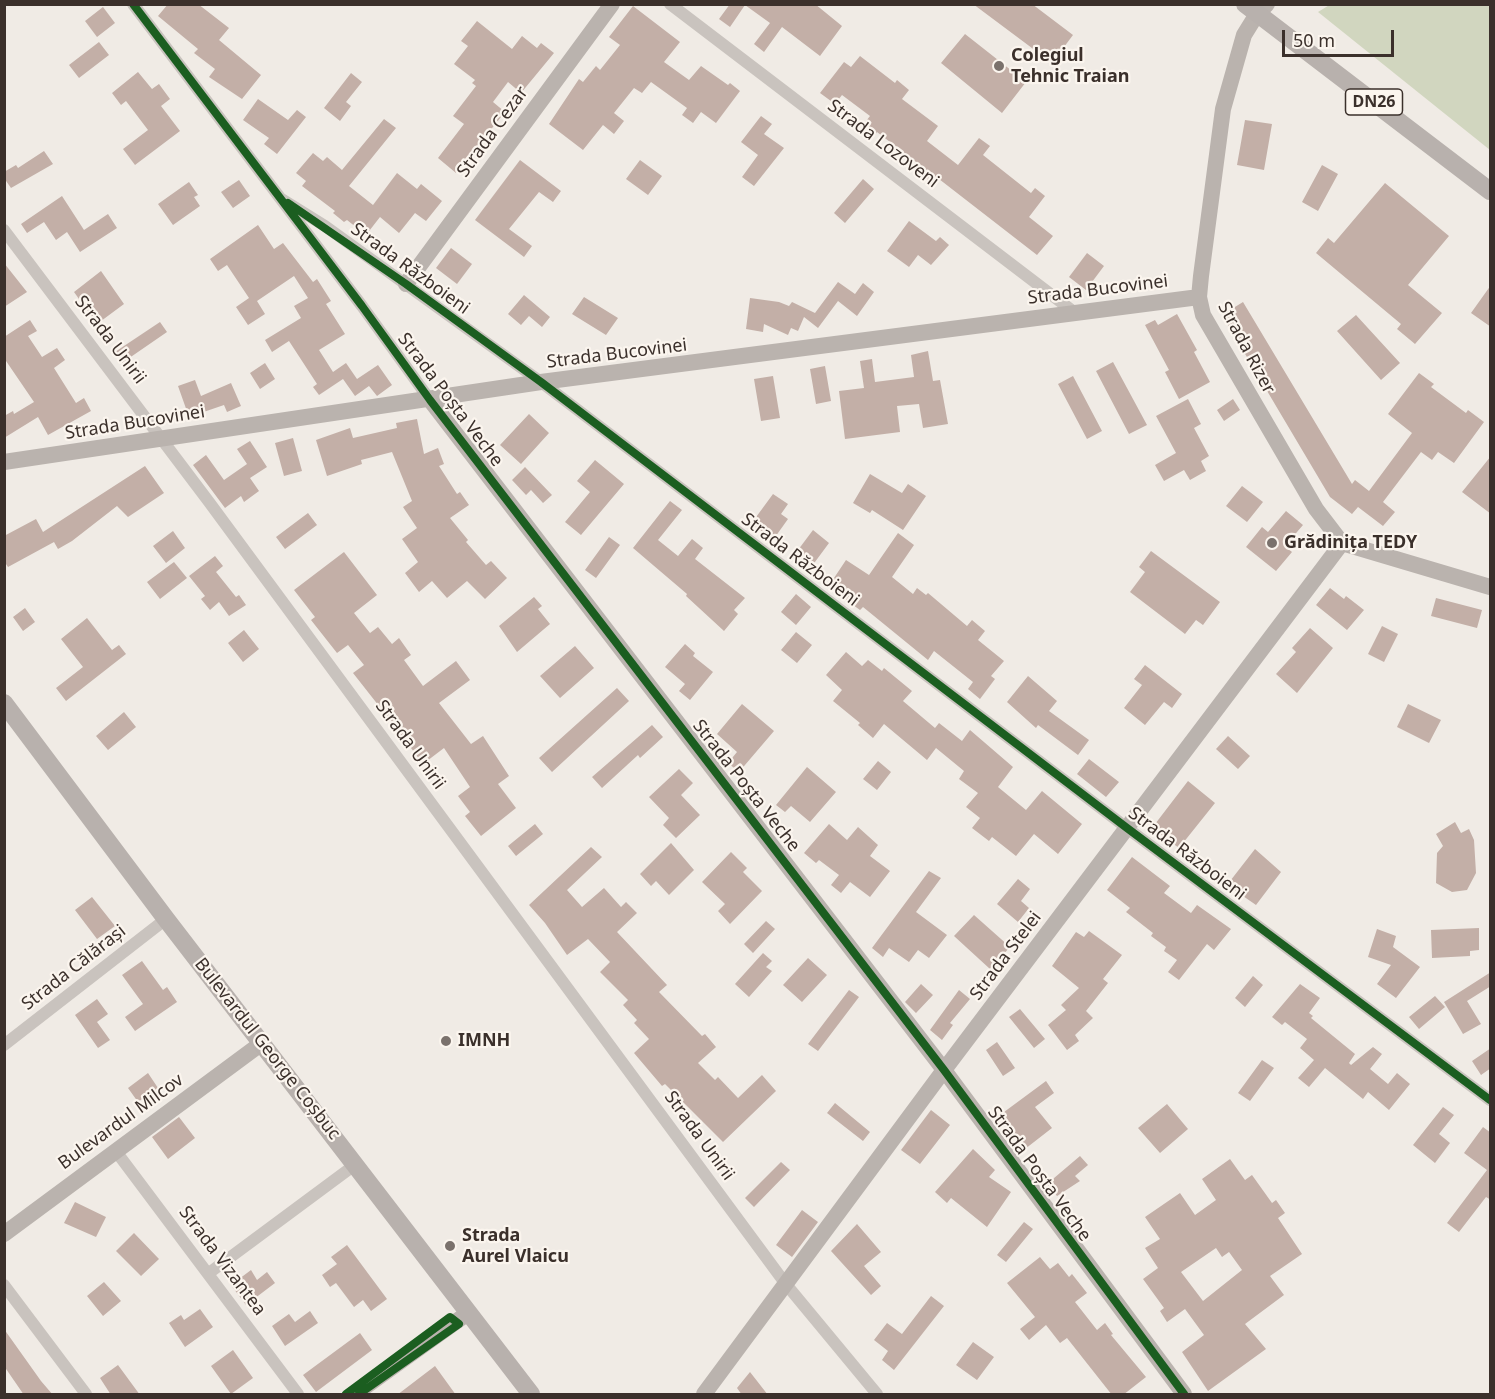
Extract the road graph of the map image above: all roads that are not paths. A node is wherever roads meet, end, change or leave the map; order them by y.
1 (133, 4) edge
2 (612, 4) edge
3 (670, 4) edge
4 (1256, 8) edge
5 (1491, 191) edge
6 (280, 198) junction
7 (4, 230) edge
8 (406, 284) junction
9 (1199, 297) junction
10 (1074, 312) junction
11 (541, 382) junction
12 (430, 400) junction
13 (161, 438) junction
14 (4, 462) edge
15 (1342, 543) junction
16 (1491, 588) edge
17 (4, 703) edge
18 (1127, 828) junction
19 (166, 919) junction
20 (262, 1042) junction
21 (4, 1045) edge
22 (944, 1070) junction
23 (1491, 1100) edge
24 (115, 1150) junction
25 (356, 1164) junction
26 (4, 1233) edge
27 (209, 1273) junction
28 (785, 1283) junction
29 (4, 1285) edge
30 (468, 1313) junction
31 (86, 1395) edge
32 (298, 1395) edge
33 (355, 1395) edge
34 (531, 1395) edge
35 (704, 1395) edge
36 (877, 1395) edge
37 (1184, 1395) edge

1 - 6 street, Strada Războieni
2 - 8 street, Strada Cezar
3 - 10 street, Strada Lozoveni
4 - 5 main road, DN26
4 - 9 street, Strada Rizer
6 - 8 street, Strada Războieni
6 - 12 street, Strada Poșta Veche
7 - 13 street, Strada Unirii
8 - 11 street, Strada Războieni
9 - 10 street, Strada Bucovinei
9 - 15 street, Strada Rizer
10 - 11 street, Strada Bucovinei
11 - 12 street, Strada Bucovinei
11 - 18 street, Strada Războieni
12 - 13 street, Strada Bucovinei
12 - 22 street, Strada Poșta Veche
13 - 14 street, Strada Bucovinei
13 - 28 street, Strada Unirii
15 - 16 street
15 - 18 street, Strada Stelei
17 - 19 main road, Bulevardul George Coșbuc
18 - 22 street, Strada Stelei
18 - 23 street, Strada Războieni
19 - 20 main road, Bulevardul George Coșbuc
19 - 21 street, Strada Călărași
20 - 24 street, Bulevardul Milcov
20 - 25 main road, Bulevardul George Coșbuc
22 - 28 street, Strada Stelei
22 - 37 street, Strada Poșta Veche
24 - 26 street, Bulevardul Milcov
24 - 27 street, Strada Vizantea
25 - 27 street
25 - 30 main road, Bulevardul George Coșbuc
27 - 32 street, Strada Vizantea
28 - 35 street, Strada Stelei
28 - 36 street, Strada Unirii
29 - 31 street
30 - 33 street
30 - 34 main road, Bulevardul George Coșbuc

